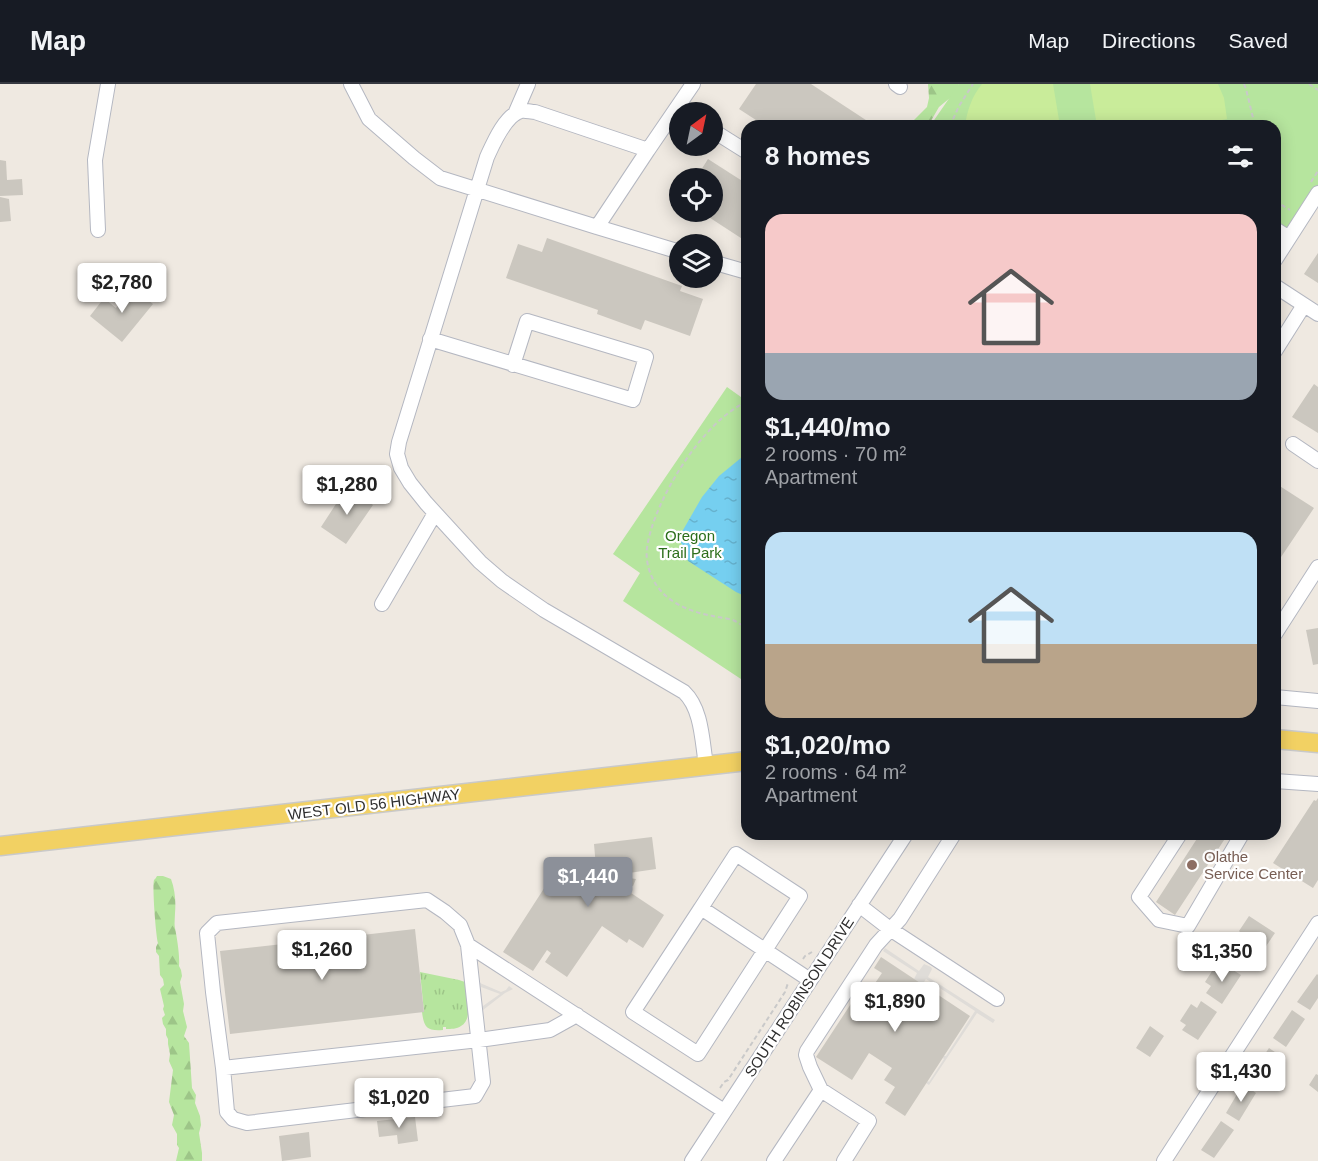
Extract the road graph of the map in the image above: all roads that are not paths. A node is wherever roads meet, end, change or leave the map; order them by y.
1 (108, 84) edge
2 (351, 84) edge
3 (528, 84) edge
4 (693, 84) edge
5 (684, 102) edge
6 (515, 114) junction
7 (669, 124) edge
8 (723, 137) edge
9 (741, 148) edge
10 (648, 150) junction
11 (476, 190) junction
12 (1318, 193) edge
13 (597, 226) junction
14 (98, 230) dead end
15 (1281, 233) edge
16 (1289, 238) junction
17 (669, 249) edge
18 (1281, 251) edge
19 (723, 265) edge
20 (741, 271) edge
21 (1281, 290) edge
22 (1304, 305) junction
23 (1318, 314) edge
24 (430, 339) junction
25 (1281, 341) edge
26 (513, 365) junction
27 (1293, 444) dead end
28 (1318, 461) edge
29 (435, 513) junction
30 (1318, 567) edge
31 (382, 604) dead end
32 (1281, 625) edge
33 (1281, 698) edge
34 (1318, 701) edge
35 (1281, 740) edge
36 (1318, 743) edge
37 (741, 761) edge
38 (706, 765) junction
39 (1281, 781) edge
40 (1318, 784) edge
41 (902, 840) edge
42 (950, 840) edge
43 (1176, 840) edge
44 (1238, 840) edge
45 (0, 846) edge
46 (859, 905) junction
47 (701, 908) junction
48 (1318, 923) edge
49 (890, 929) junction
50 (468, 945) junction
51 (766, 950) junction
52 (810, 980) junction
53 (997, 999) dead end
54 (577, 1016) junction
55 (479, 1040) junction
56 (223, 1068) junction
57 (821, 1090) junction
58 (724, 1111) junction
59 (692, 1161) edge
60 (774, 1161) edge
61 (844, 1161) edge
62 (1164, 1161) edge

1 - 14 street
2 - 11 street
3 - 6 street
4 - 5 street
6 - 10 street
6 - 11 street
7 - 10 street
8 - 9 street
10 - 13 street
11 - 13 street
11 - 24 street
12 - 16 street
13 - 17 street
15 - 16 street
16 - 18 street
19 - 20 street
21 - 22 street
22 - 23 street
22 - 25 street
24 - 26 street
24 - 29 street
26 - 26 street
27 - 28 street
29 - 31 street
29 - 38 street
30 - 32 street
33 - 34 street
35 - 36 main road
37 - 38 main road, WEST OLD 56 HIGHWAY
38 - 45 main road, WEST OLD 56 HIGHWAY
39 - 40 street
41 - 46 street, SOUTH ROBINSON DRIVE
42 - 49 street
43 - 44 street
46 - 49 street
46 - 52 street, SOUTH ROBINSON DRIVE
47 - 51 street
47 - 51 street
47 - 51 street
48 - 62 street
49 - 53 street
49 - 57 street
50 - 54 street
50 - 55 street
50 - 56 street
51 - 52 street
52 - 58 street, SOUTH ROBINSON DRIVE
54 - 55 street
54 - 58 street
55 - 56 street
55 - 56 street
57 - 60 street
57 - 61 street
58 - 59 street, SOUTH ROBINSON DRIVE

